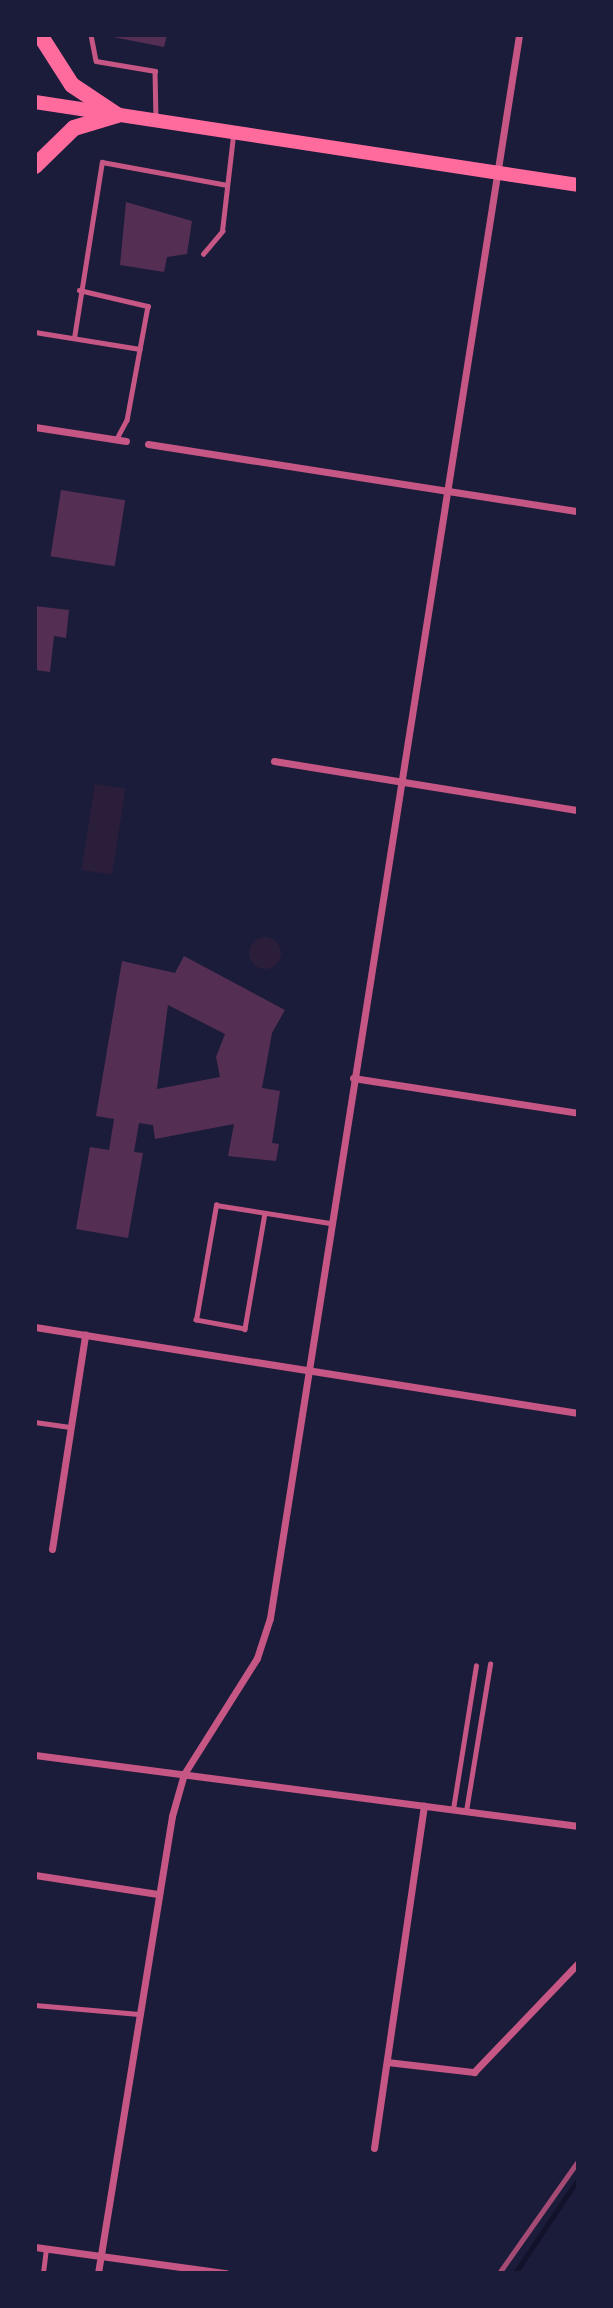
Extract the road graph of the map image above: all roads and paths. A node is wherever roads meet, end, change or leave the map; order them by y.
1 (40, 35) edge
2 (91, 35) edge
3 (519, 35) edge
4 (35, 102) edge
5 (117, 115) junction
6 (156, 121) junction
7 (233, 132) junction
8 (35, 166) edge
9 (498, 172) junction
10 (227, 185) junction
11 (578, 185) edge
12 (203, 254) dead end
13 (79, 290) junction
14 (35, 332) edge
15 (74, 338) junction
16 (141, 349) junction
17 (35, 427) edge
18 (117, 440) junction
19 (126, 441) dead end
20 (148, 444) dead end
21 (449, 490) junction
22 (578, 511) edge
23 (274, 761) dead end
24 (402, 781) junction
25 (578, 810) edge
26 (353, 1078) junction
27 (578, 1113) edge
28 (265, 1213) junction
29 (330, 1223) junction
30 (35, 1327) edge
31 (85, 1335) junction
32 (307, 1371) junction
33 (578, 1413) edge
34 (35, 1422) edge
35 (71, 1428) junction
36 (52, 1549) dead end
37 (490, 1664) dead end
38 (477, 1666) dead end
39 (35, 1755) edge
40 (184, 1774) junction
41 (424, 1806) junction
42 (453, 1810) junction
43 (466, 1812) junction
44 (578, 1826) edge
45 (35, 1875) edge
46 (158, 1894) junction
47 (578, 1963) edge
48 (35, 2005) edge
49 (139, 2014) junction
50 (387, 2062) junction
51 (374, 2148) dead end
52 (35, 2247) edge
53 (46, 2249) junction
54 (102, 2256) junction
55 (43, 2273) edge
56 (98, 2273) edge
57 (226, 2273) edge

1 - 5 main road
2 - 6 lane
3 - 9 street
4 - 5 main road
5 - 6 main road
5 - 8 main road
6 - 7 main road
7 - 9 main road
7 - 10 lane
9 - 11 main road
9 - 21 street
10 - 12 lane
10 - 13 lane
13 - 15 lane
13 - 16 lane
14 - 15 lane
15 - 16 lane
16 - 18 lane
17 - 18 street
18 - 19 street
20 - 21 street
21 - 22 street
21 - 24 street
23 - 24 street
24 - 25 street
24 - 26 street
26 - 27 street
26 - 29 street
28 - 28 lane
28 - 29 lane
29 - 32 street
30 - 31 street
31 - 32 street
31 - 35 street
32 - 33 street
32 - 40 street
34 - 35 lane
35 - 36 street
37 - 43 lane
38 - 42 lane
39 - 40 street
40 - 41 street
40 - 46 street
41 - 42 street
41 - 50 street
42 - 43 street
43 - 44 street
45 - 46 street
46 - 49 street
47 - 50 street
48 - 49 lane
49 - 54 street
50 - 51 street
52 - 53 street
53 - 54 street
53 - 55 lane
54 - 56 street
54 - 57 street

